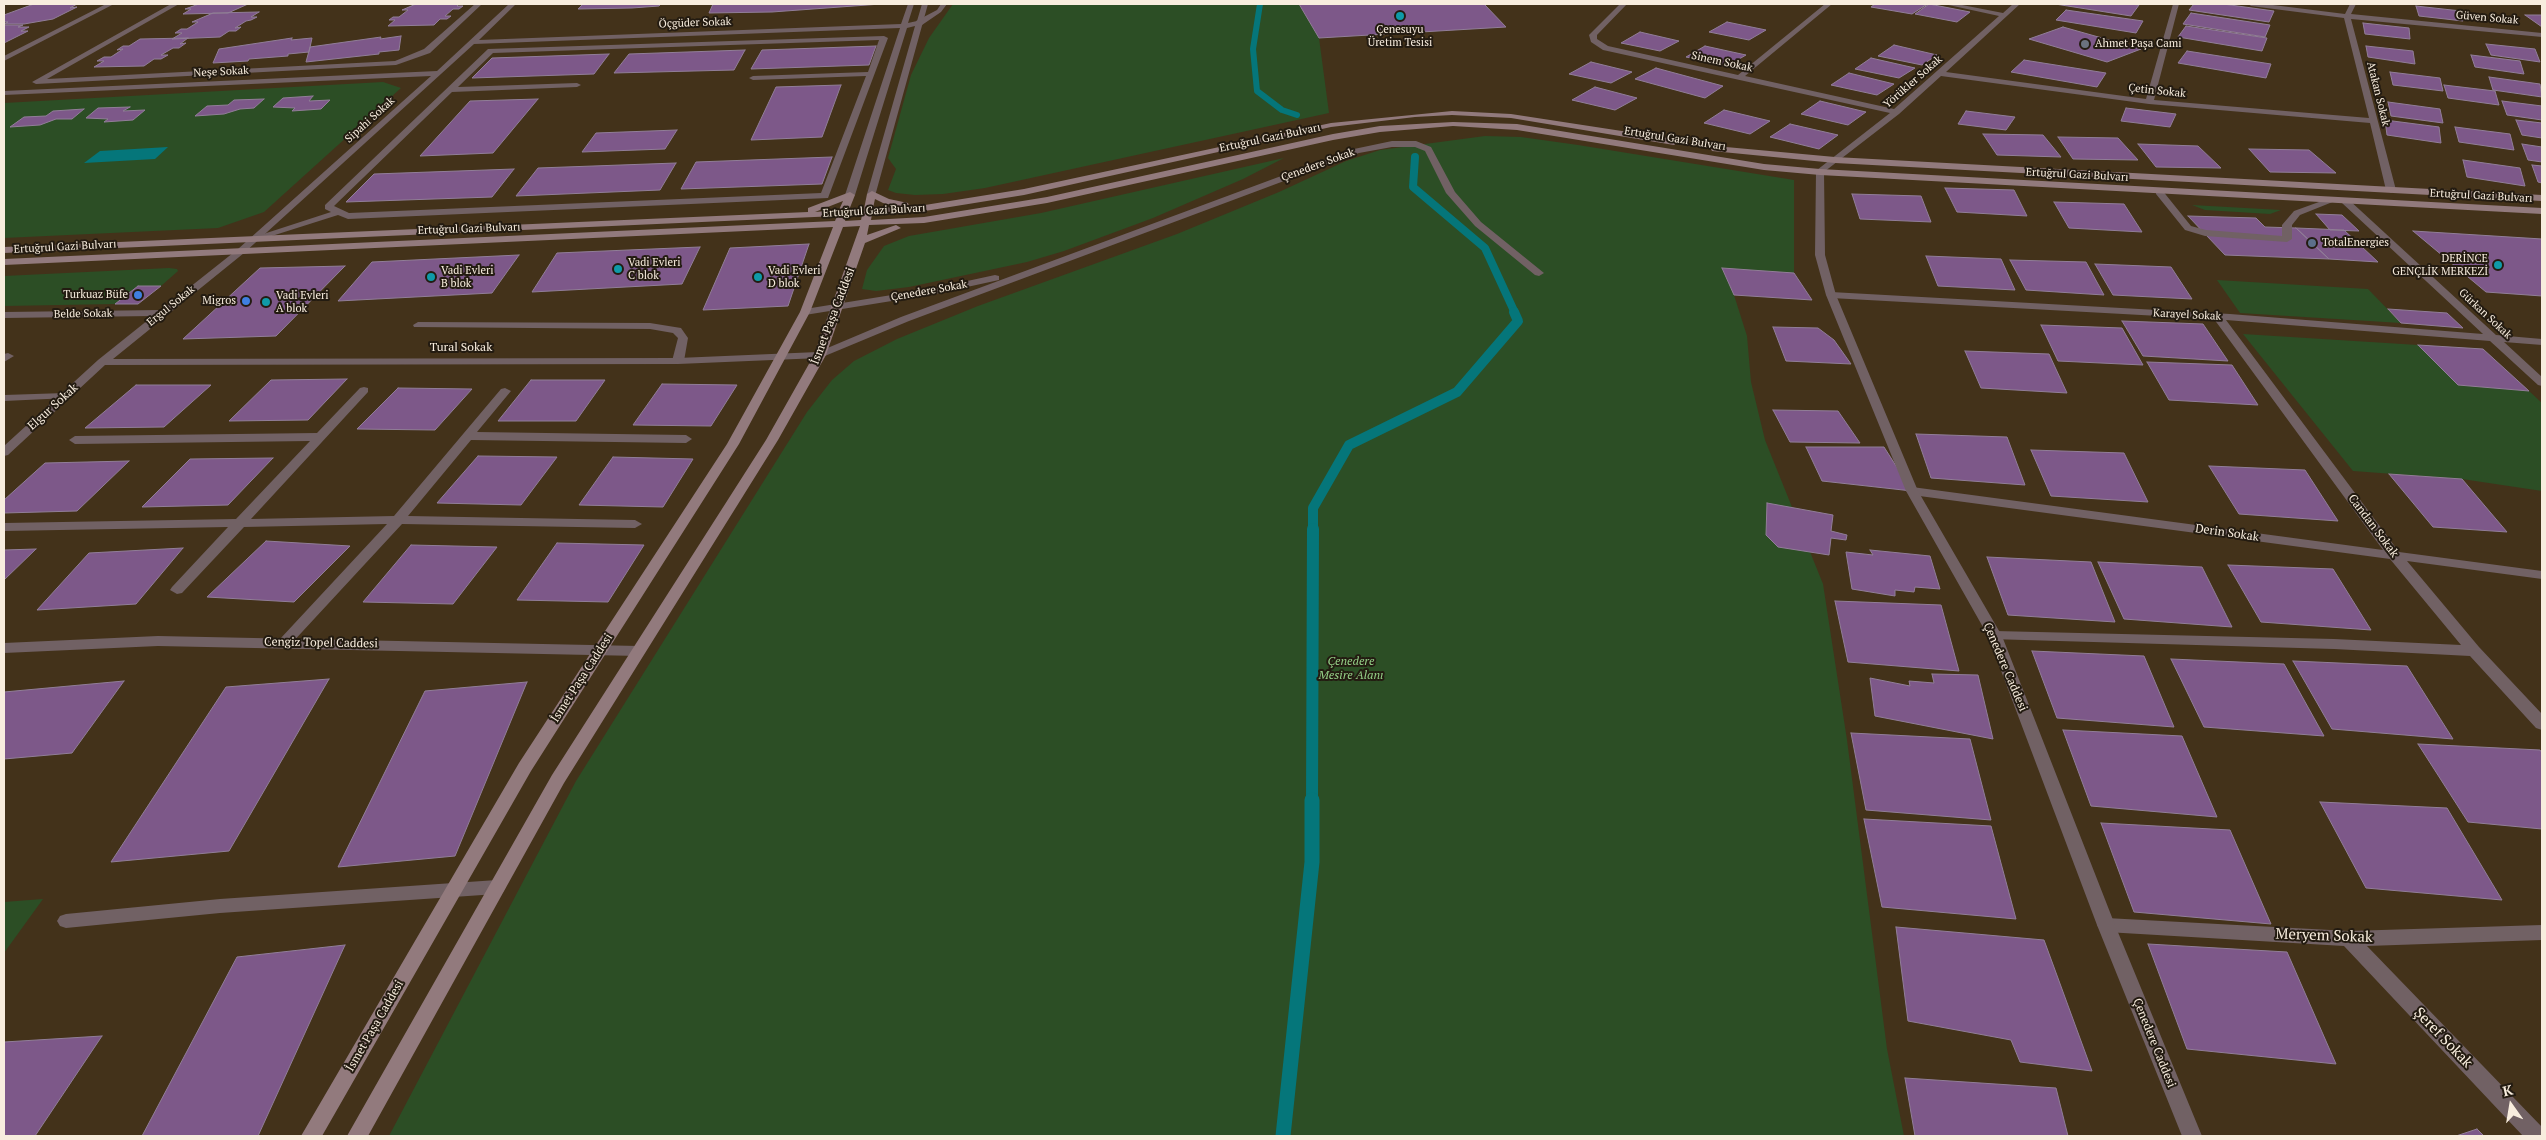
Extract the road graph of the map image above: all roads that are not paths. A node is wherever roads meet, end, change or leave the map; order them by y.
1 (111, 4) edge
2 (176, 4) edge
3 (479, 4) edge
4 (513, 4) edge
5 (911, 4) edge
6 (925, 4) edge
7 (944, 4) edge
8 (1624, 4) edge
9 (1829, 4) edge
10 (1947, 4) edge
11 (2017, 4) edge
12 (2176, 4) edge
13 (2251, 4) edge
14 (2353, 4) edge
15 (2005, 15) junction
16 (2347, 16) junction
17 (919, 23) junction
18 (904, 26) junction
19 (2542, 35) edge
20 (472, 42) junction
21 (4, 59) edge
22 (439, 73) junction
23 (870, 74) junction
24 (1940, 74) junction
25 (1740, 77) junction
26 (753, 78) dead end
27 (577, 85) dead end
28 (450, 90) junction
29 (4, 93) edge
30 (2149, 102) junction
31 (1896, 112) junction
32 (2373, 121) junction
33 (1835, 160) junction
34 (1820, 172) junction
35 (2391, 190) junction
36 (2159, 192) junction
37 (872, 194) junction
38 (850, 195) junction
39 (2542, 198) edge
40 (2330, 201) junction
41 (2345, 202) junction
42 (924, 208) junction
43 (2542, 211) edge
44 (339, 212) junction
45 (774, 217) junction
46 (867, 218) junction
47 (924, 220) junction
48 (836, 227) junction
49 (768, 228) junction
50 (253, 239) junction
51 (861, 241) junction
52 (4, 250) edge
53 (240, 251) junction
54 (4, 262) edge
55 (1052, 265) junction
56 (1539, 273) dead end
57 (1831, 296) junction
58 (837, 306) junction
59 (805, 312) junction
60 (162, 313) junction
61 (4, 315) edge
62 (2218, 317) junction
63 (418, 325) dead end
64 (2493, 339) junction
65 (2542, 342) edge
66 (820, 355) junction
67 (779, 358) junction
68 (678, 361) junction
69 (102, 362) junction
70 (2542, 383) edge
71 (364, 390) dead end
72 (506, 391) dead end
73 (65, 396) junction
74 (4, 398) edge
75 (468, 436) junction
76 (320, 437) junction
77 (686, 439) dead end
78 (74, 440) dead end
79 (4, 452) edge
80 (1912, 491) junction
81 (398, 520) junction
82 (240, 523) junction
83 (635, 524) dead end
84 (4, 527) edge
85 (2395, 556) junction
86 (2542, 575) edge
87 (177, 590) dead end
88 (1994, 636) junction
89 (285, 642) junction
90 (4, 648) edge
91 (600, 650) junction
92 (2474, 651) junction
93 (639, 652) junction
94 (2542, 724) edge
95 (497, 887) junction
96 (454, 890) junction
97 (66, 921) dead end
98 (2106, 925) junction
99 (2542, 932) edge
100 (2349, 939) junction
101 (311, 1136) edge
102 (357, 1136) edge
103 (2192, 1136) edge
104 (2537, 1136) edge

1 - 21 street
2 - 3 street
4 - 20 street, Sipahi Sokak
5 - 18 street
6 - 17 street
7 - 17 street
8 - 25 street, Sinem Sokak
9 - 25 street
10 - 15 street
11 - 15 street, Yörükler Sokak
12 - 30 street
13 - 16 street, Güven Sokak
14 - 16 street
15 - 24 street, Yörükler Sokak
16 - 19 street, Güven Sokak
16 - 32 street, Atakan Sokak
17 - 18 street, Öçgüder Sokak
17 - 37 street
18 - 20 street, Öçgüder Sokak
18 - 38 street
20 - 22 street, Sipahi Sokak
22 - 29 street, Neşe Sokak
22 - 50 street, Sipahi Sokak
23 - 26 street
23 - 28 street
23 - 44 street
24 - 30 street, Çetin Sokak
24 - 31 street, Yörükler Sokak
25 - 31 street, Sinem Sokak
27 - 28 street
28 - 44 street
30 - 32 street, Çetin Sokak
31 - 33 street, Yörükler Sokak
32 - 35 street, Atakan Sokak
33 - 34 street, Yörükler Sokak
33 - 35 main road, Ertuğrul Gazi Bulvarı
33 - 42 main road, Ertuğrul Gazi Bulvarı
34 - 36 main road, Ertuğrul Gazi Bulvarı
34 - 47 main road, Ertuğrul Gazi Bulvarı
34 - 57 street, Çenedere Caddesi
35 - 39 main road, Ertuğrul Gazi Bulvarı
36 - 40 main road, Ertuğrul Gazi Bulvarı
36 - 40 street
37 - 42 main road
37 - 46 main road, İsmet Paşa Caddesi
38 - 45 main road
38 - 48 main road, İsmet Paşa Caddesi
40 - 41 main road, Ertuğrul Gazi Bulvarı
41 - 43 main road, Ertuğrul Gazi Bulvarı
41 - 64 street, Gürkan Sokak
42 - 46 main road, Ertuğrul Gazi Bulvarı
44 - 50 street
45 - 48 main road, Ertuğrul Gazi Bulvarı
45 - 50 main road, Ertuğrul Gazi Bulvarı
46 - 47 main road, Ertuğrul Gazi Bulvarı
46 - 48 main road, Ertuğrul Gazi Bulvarı
46 - 51 main road, İsmet Paşa Caddesi
47 - 51 main road
48 - 49 main road, Ertuğrul Gazi Bulvarı
48 - 49 main road
48 - 59 main road, İsmet Paşa Caddesi
49 - 53 main road, Ertuğrul Gazi Bulvarı
50 - 52 main road, Ertuğrul Gazi Bulvarı
50 - 53 street, Sipahi Sokak
51 - 58 main road, İsmet Paşa Caddesi
53 - 54 main road, Ertuğrul Gazi Bulvarı
53 - 60 street, Ergul Sokak
55 - 56 street, Çenedere Sokak
55 - 58 street, Çenedere Sokak
55 - 66 street, Çenedere Sokak
57 - 62 street, Karayel Sokak
57 - 80 street, Çenedere Caddesi
58 - 59 street, Çenedere Sokak
58 - 66 main road, İsmet Paşa Caddesi
59 - 67 main road, İsmet Paşa Caddesi
60 - 61 street, Belde Sokak
60 - 69 street, Ergul Sokak
62 - 64 street, Karayel Sokak
62 - 85 street, Candan Sokak
63 - 68 street
64 - 65 street, Karayel Sokak
64 - 70 street, Gürkan Sokak
66 - 67 street, Tural Sokak
66 - 93 main road, İsmet Paşa Caddesi
67 - 68 street, Tural Sokak
67 - 91 main road, İsmet Paşa Caddesi
68 - 69 street, Tural Sokak
69 - 73 street, Elgur Sokak
71 - 76 street
72 - 75 street
73 - 74 street
73 - 79 street, Elgur Sokak
75 - 77 street
75 - 81 street
76 - 78 street
76 - 82 street
80 - 85 street, Derin Sokak
80 - 88 street, Çenedere Caddesi
81 - 82 street
81 - 83 street
81 - 89 street
82 - 84 street
82 - 87 street
85 - 86 street, Derin Sokak
85 - 92 street, Candan Sokak
88 - 92 street
88 - 98 street, Çenedere Caddesi
89 - 90 street, Cengiz Topel Caddesi
89 - 91 street, Cengiz Topel Caddesi
91 - 93 street, Cengiz Topel Caddesi
91 - 96 main road, İsmet Paşa Caddesi
92 - 94 street, Candan Sokak
93 - 95 main road, İsmet Paşa Caddesi
95 - 96 street
95 - 102 main road, İsmet Paşa Caddesi
96 - 97 street
96 - 101 main road, İsmet Paşa Caddesi
98 - 100 street, Meryem Sokak
98 - 103 street, Çenedere Caddesi
99 - 100 street, Meryem Sokak
100 - 104 street, Şeref Sokak

